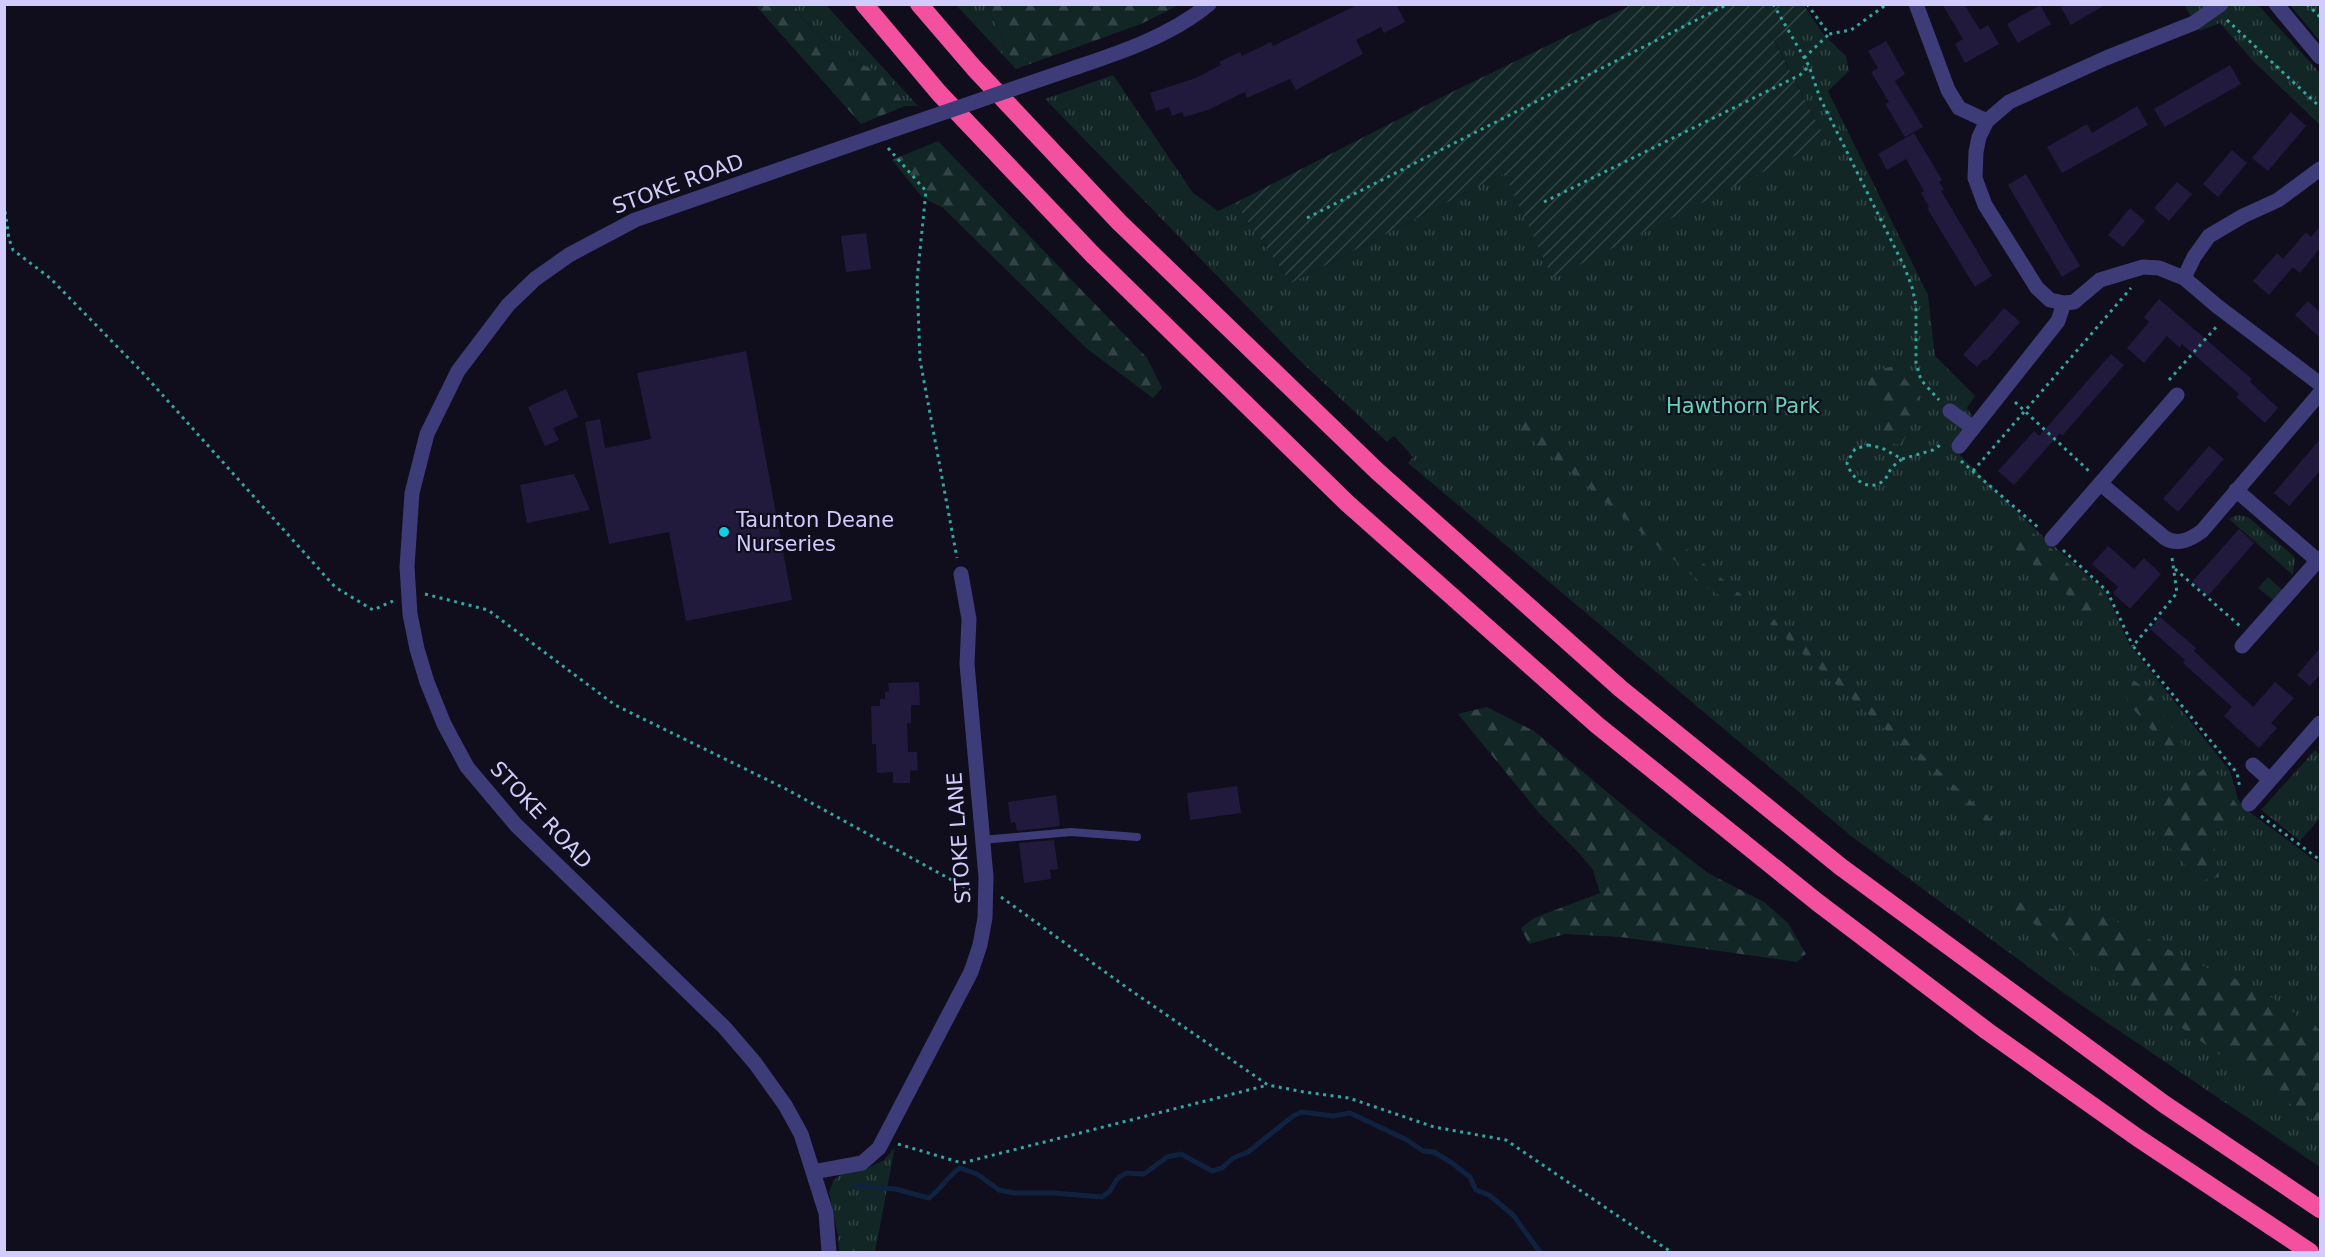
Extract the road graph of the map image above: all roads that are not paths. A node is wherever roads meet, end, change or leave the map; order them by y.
1 (864, 4) edge
2 (919, 4) edge
3 (1209, 4) edge
4 (1916, 4) edge
5 (2276, 4) edge
6 (2218, 7) edge
7 (2320, 57) edge
8 (1987, 121) junction
9 (2320, 168) edge
10 (2184, 278) junction
11 (2064, 303) junction
12 (2320, 384) edge
13 (2320, 393) edge
14 (2177, 395) road end
15 (1950, 411) road end
16 (1973, 428) junction
17 (1959, 446) road end
18 (2101, 484) junction
19 (2236, 490) junction
20 (2052, 539) dead end
21 (2319, 559) edge
22 (961, 574) road end
23 (2247, 641) road end
24 (2320, 723) edge
25 (2253, 765) dead end
26 (2270, 780) junction
27 (2249, 804) road end
28 (1137, 837) dead end
29 (982, 840) junction
30 (813, 1172) junction
31 (2320, 1209) edge
32 (829, 1252) edge
33 (2310, 1252) edge

1 - 33 highway
2 - 31 highway
3 - 30 street, STOKE ROAD, bridge
4 - 8 street
5 - 7 street
6 - 8 street
8 - 11 street
9 - 10 street
10 - 11 street
10 - 12 street
11 - 16 street
13 - 19 street
14 - 18 street
15 - 16 street
16 - 17 street
18 - 19 street
18 - 20 street
19 - 21 street
21 - 23 street
22 - 29 street, STOKE LANE
24 - 26 street
25 - 26 street
26 - 27 street
28 - 29 lane
29 - 30 street, STOKE LANE
30 - 32 street, STOKE ROAD

